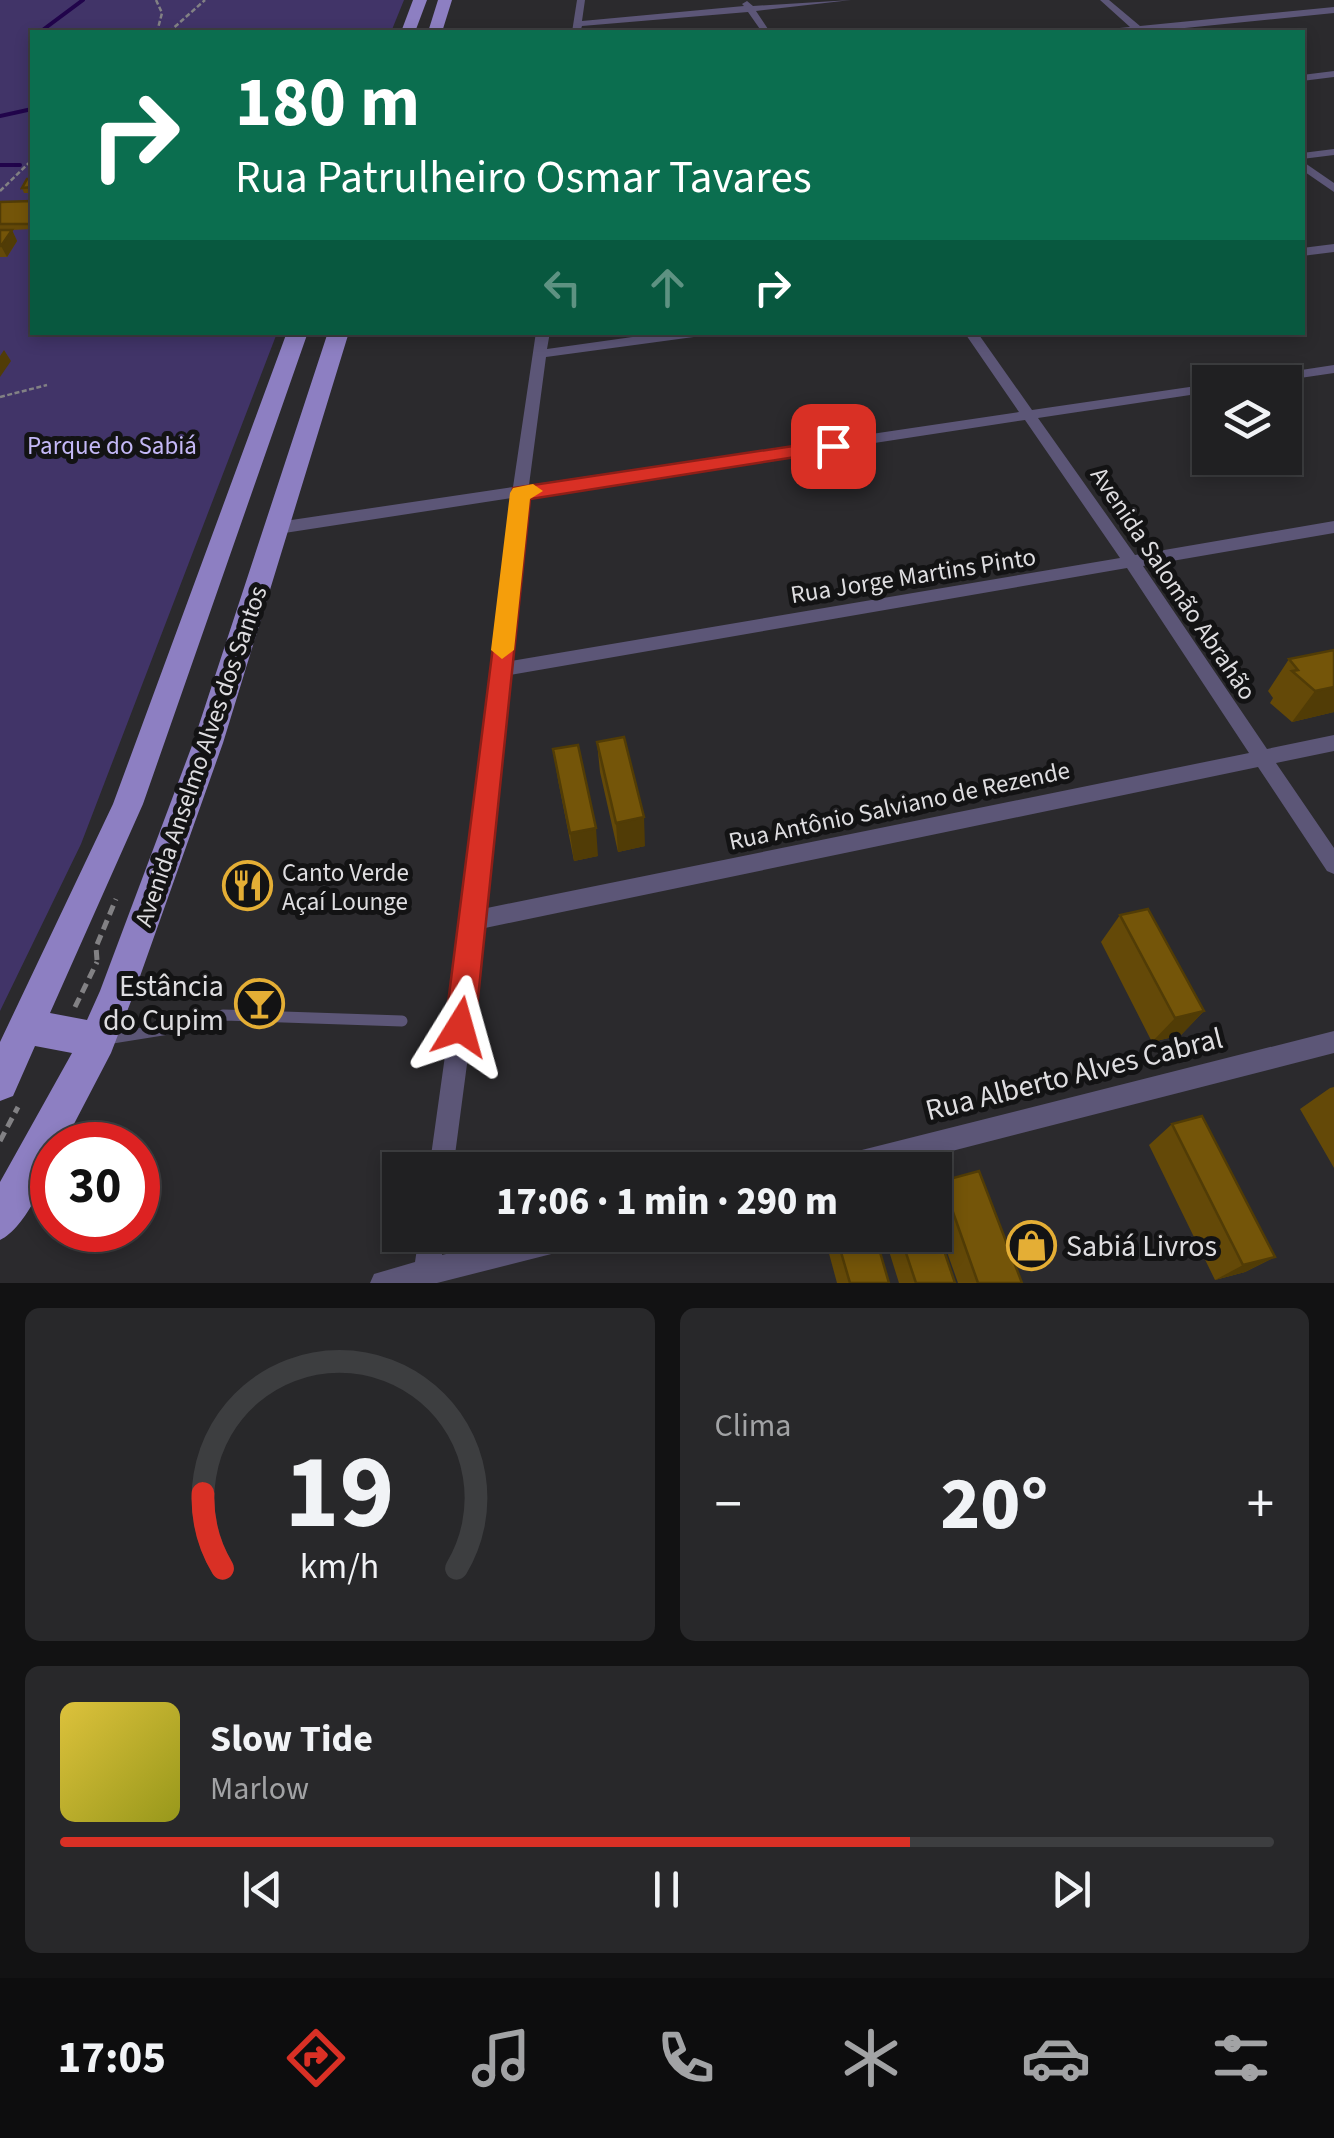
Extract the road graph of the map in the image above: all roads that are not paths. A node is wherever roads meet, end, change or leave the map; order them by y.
1 (581, 0) edge
2 (847, 0) edge
3 (1104, 0) edge
4 (420, 1) edge
5 (747, 4) edge
6 (1334, 10) edge
7 (441, 14) edge
8 (410, 26) edge
9 (577, 28) edge
10 (765, 30) edge
11 (1139, 30) edge
12 (1149, 30) edge
13 (1334, 74) edge
14 (1305, 78) edge
15 (1334, 152) edge
16 (1305, 156) edge
17 (1305, 166) edge
18 (1334, 189) edge
19 (1334, 248) edge
20 (1305, 252) edge
21 (297, 335) edge
22 (338, 335) edge
23 (543, 335) edge
24 (679, 335) edge
25 (972, 335) edge
26 (541, 354) junction
27 (1334, 369) edge
28 (1302, 374) edge
29 (1192, 391) edge
30 (1028, 416) junction
31 (520, 493) junction
32 (1334, 527) edge
33 (278, 528) junction
34 (1133, 564) junction
35 (500, 670) junction
36 (1334, 743) edge
37 (1263, 758) junction
38 (1334, 865) edge
39 (474, 920) junction
40 (402, 1021) dead end
41 (21, 1033) junction
42 (98, 1040) junction
43 (1334, 1042) edge
44 (0, 1083) edge
45 (443, 1152) edge
46 (901, 1152) edge
47 (0, 1220) edge
48 (430, 1252) edge
49 (516, 1252) edge
50 (426, 1278) edge
51 (383, 1283) edge

1 - 9 street
2 - 5 street
3 - 11 street
4 - 7 main road
4 - 8 main road
5 - 9 street
5 - 10 street
6 - 12 street
7 - 8 main road
13 - 14 street
15 - 16 street
17 - 18 street
19 - 20 street
21 - 41 main road, Avenida Anselmo Alves dos Santos
22 - 33 main road, Avenida Anselmo Alves dos Santos
23 - 26 street
24 - 26 street
25 - 30 street, Avenida Salomão Abrahão
26 - 31 street
27 - 28 street
29 - 30 street
30 - 31 street
30 - 34 street, Avenida Salomão Abrahão
31 - 33 street
31 - 35 street
32 - 34 street, Rua Jorge Martins Pinto
33 - 42 main road, Avenida Anselmo Alves dos Santos
34 - 35 street, Rua Jorge Martins Pinto
34 - 37 street, Avenida Salomão Abrahão
35 - 39 street
36 - 37 street, Rua Antônio Salviano de Rezende
37 - 38 street, Avenida Salomão Abrahão
37 - 39 street, Rua Antônio Salviano de Rezende
39 - 45 street
40 - 42 lane
41 - 42 main road
41 - 44 main road, Avenida Anselmo Alves dos Santos
42 - 47 main road, Avenida Anselmo Alves dos Santos
43 - 46 street, Rua Alberto Alves Cabral
48 - 50 street
49 - 50 street
50 - 51 street

